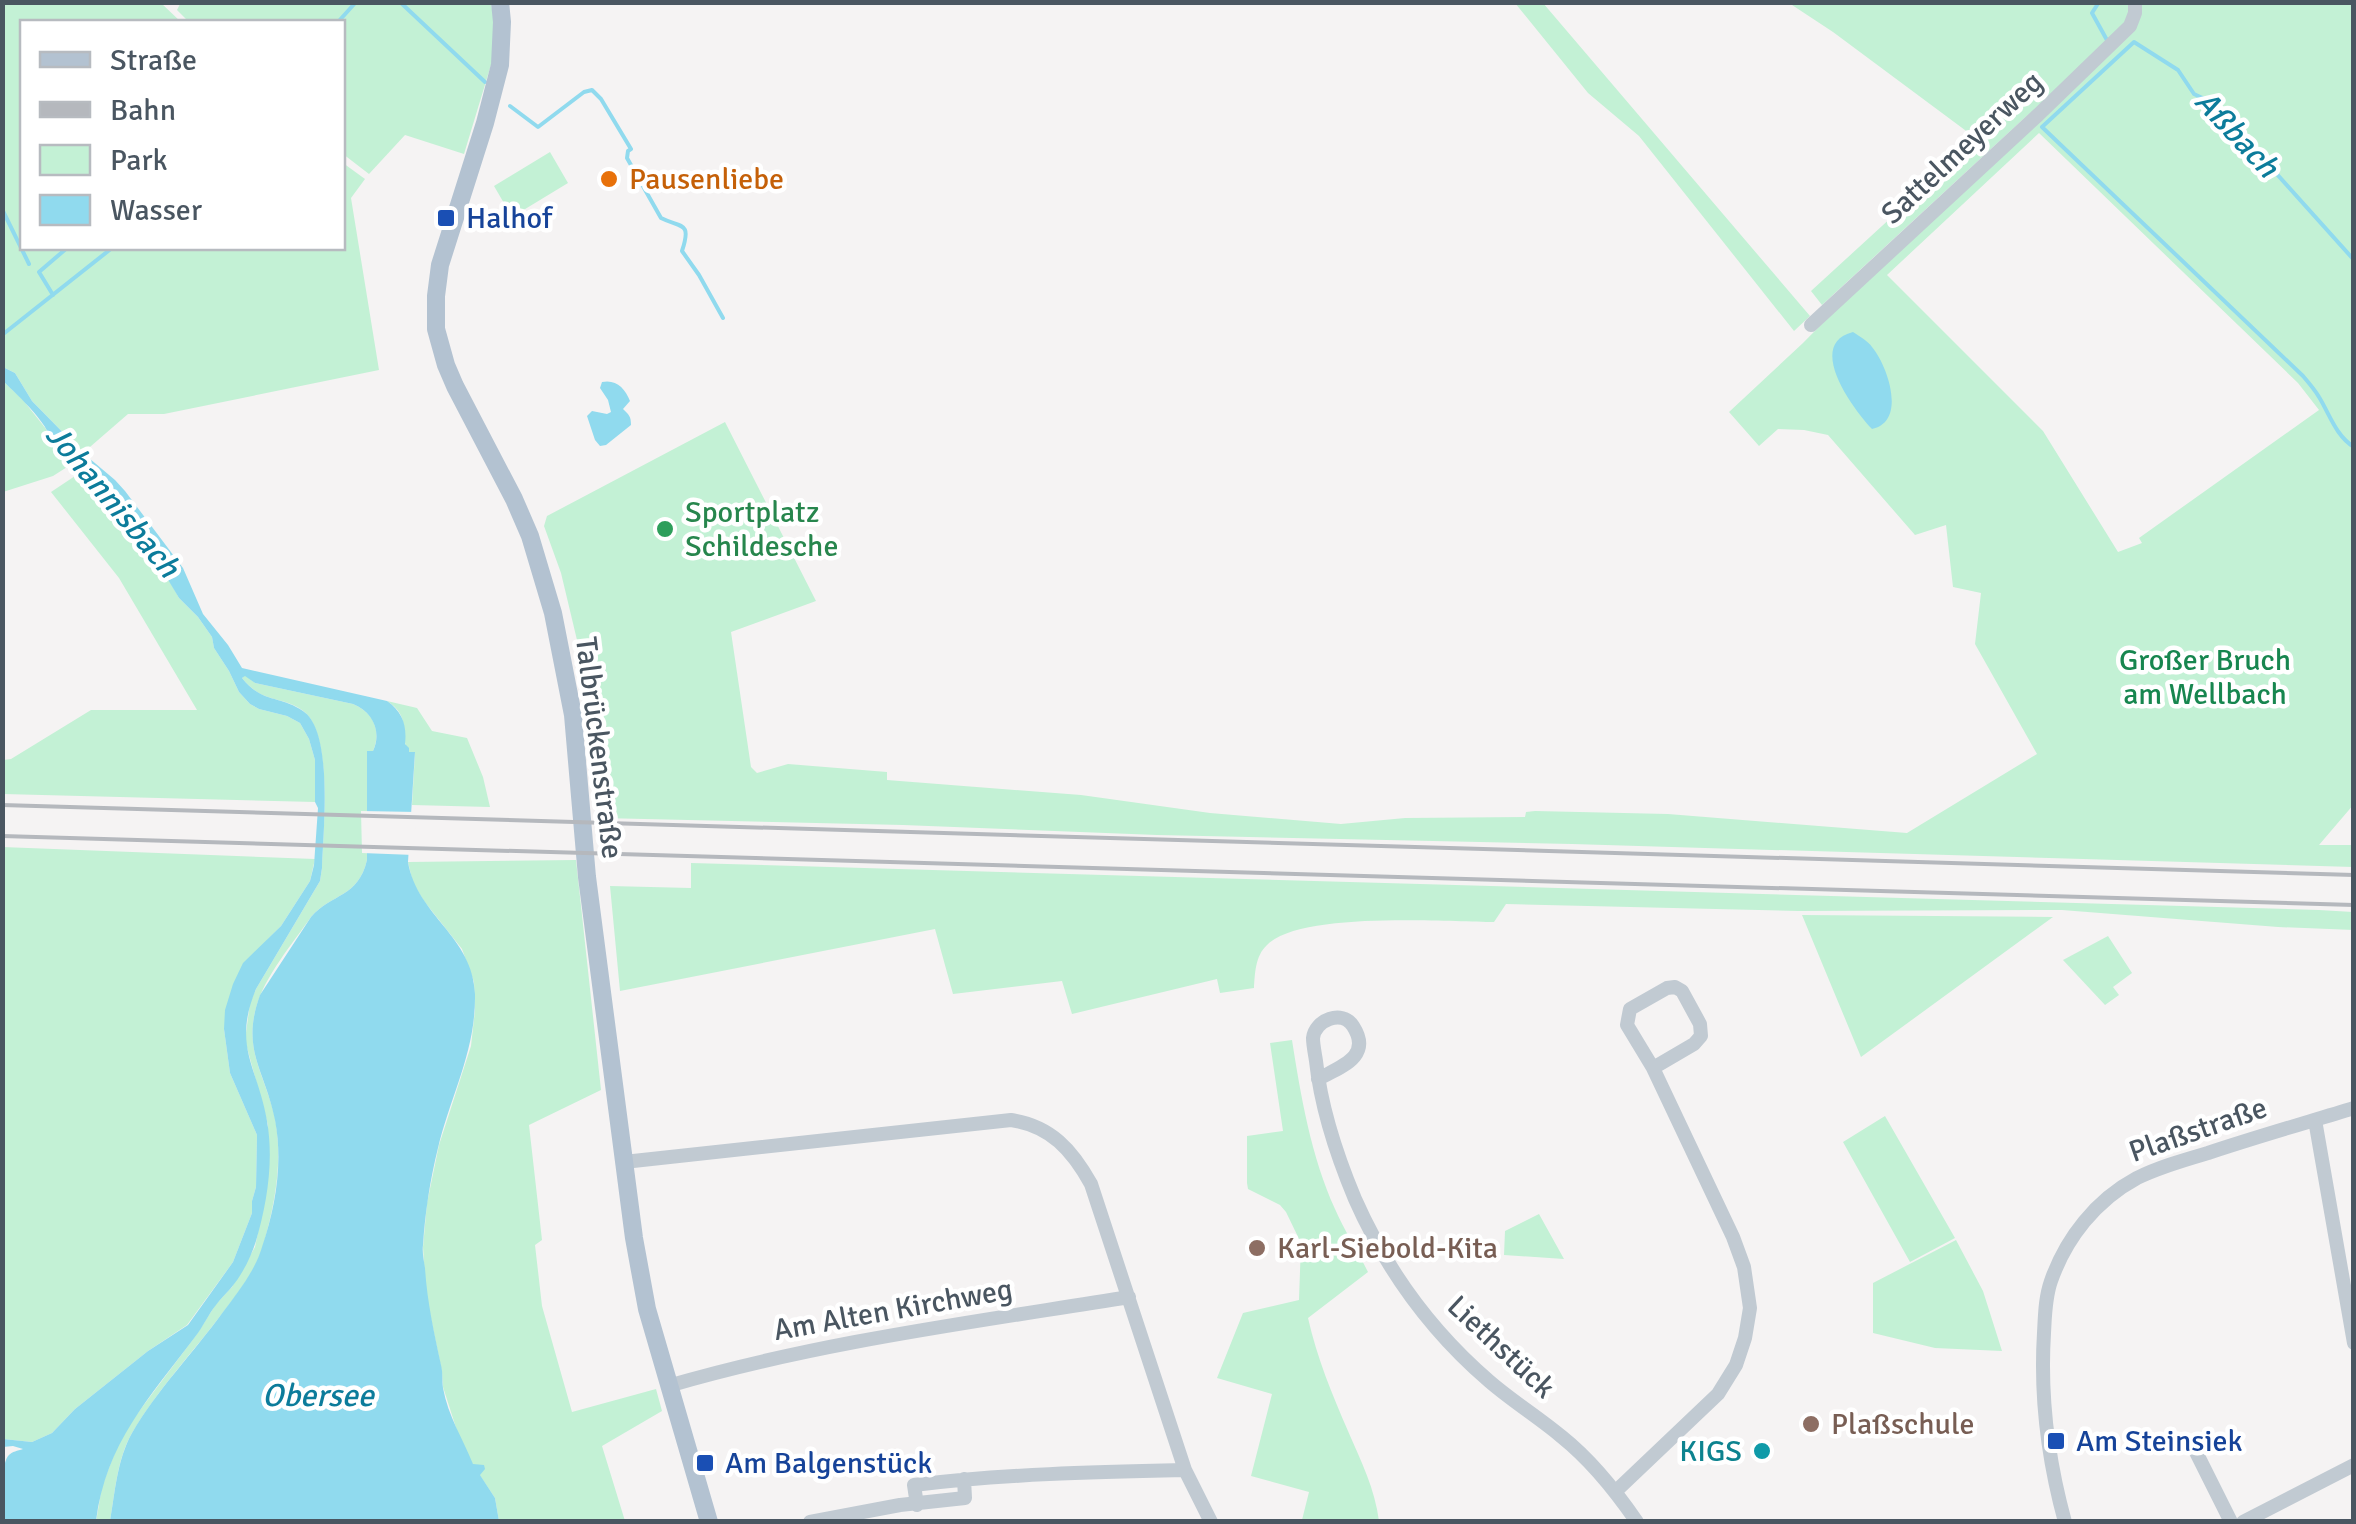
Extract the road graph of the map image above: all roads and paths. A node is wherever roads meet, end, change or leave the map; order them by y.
1 (500, 2) edge
2 (2135, 2) edge
3 (1811, 325) dead end
4 (1653, 1068) junction
5 (1318, 1079) dead end
6 (2354, 1108) edge
7 (2316, 1120) junction
8 (624, 1162) junction
9 (1130, 1297) junction
10 (2354, 1343) edge
11 (668, 1386) junction
12 (2192, 1444) dead end
13 (2354, 1465) edge
14 (1184, 1470) junction
15 (1616, 1492) junction
16 (709, 1522) edge
17 (810, 1522) edge
18 (1212, 1522) edge
19 (1638, 1522) edge
20 (2064, 1522) edge
21 (2231, 1522) edge
22 (2243, 1522) edge

1 - 8 main road, Talbrückenstraße
2 - 3 street, Sattelmeyerweg
4 - 4 street
4 - 15 street
5 - 15 street, Liethstück
6 - 7 street, Plaßstraße
7 - 10 street
7 - 20 street, Plaßstraße
8 - 9 street
8 - 11 main road, Talbrückenstraße
9 - 11 street, Am Alten Kirchweg
9 - 14 street
11 - 16 main road, Talbrückenstraße
12 - 21 street
13 - 22 street
14 - 17 street
14 - 18 street
15 - 19 street, Liethstück

